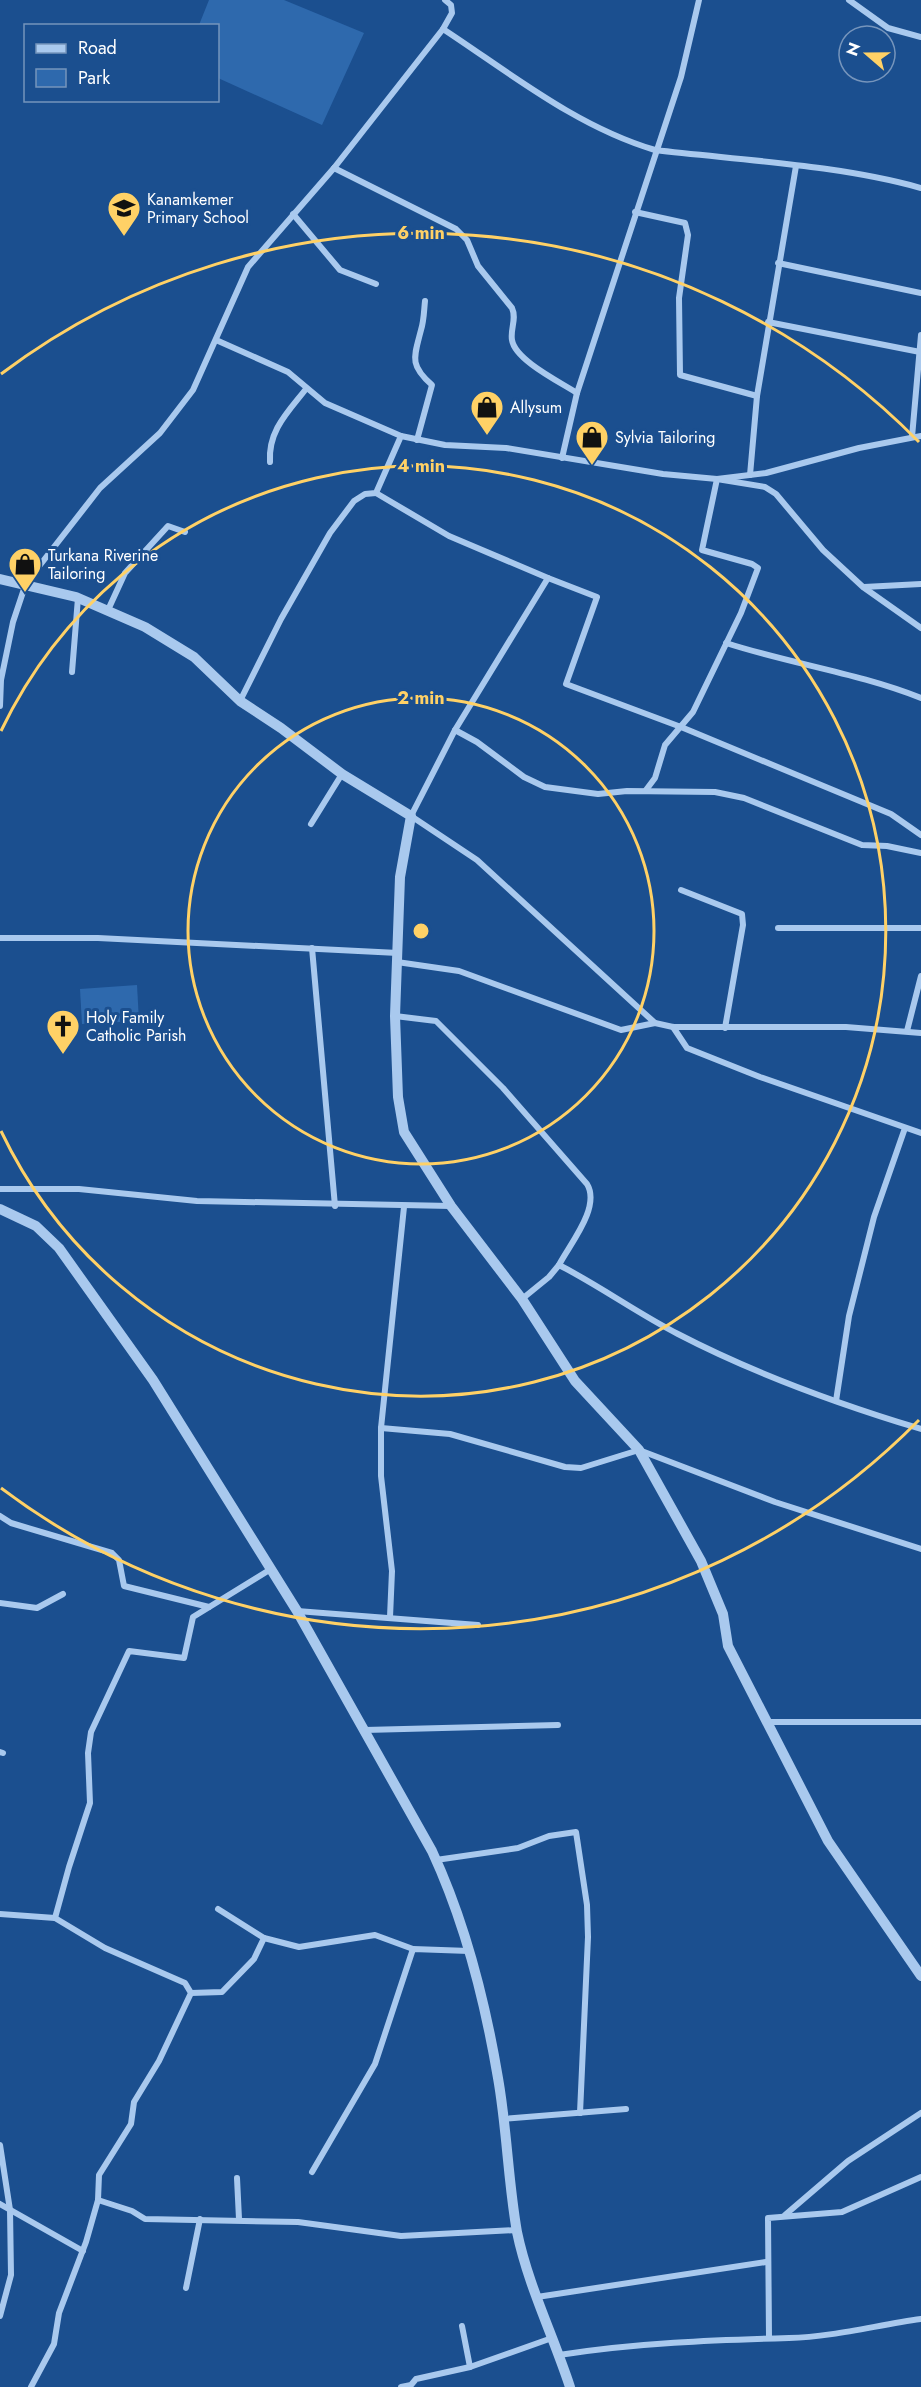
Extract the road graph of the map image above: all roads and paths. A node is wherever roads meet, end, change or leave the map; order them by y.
1 (445, 0) edge
2 (699, 0) edge
3 (849, 0) edge
4 (443, 29) junction
5 (921, 37) edge
6 (655, 150) junction
7 (796, 166) junction
8 (334, 168) junction
9 (921, 188) edge
10 (635, 212) junction
11 (293, 214) junction
12 (778, 263) junction
13 (376, 284) dead end
14 (921, 293) edge
15 (425, 301) dead end
16 (768, 322) junction
17 (921, 335) edge
18 (216, 340) junction
19 (920, 352) edge
20 (306, 389) junction
21 (577, 393) junction
22 (757, 396) junction
23 (401, 436) junction
24 (921, 436) edge
25 (912, 437) junction
26 (417, 440) junction
27 (562, 458) junction
28 (270, 462) dead end
29 (750, 475) junction
30 (717, 479) junction
31 (376, 493) junction
32 (185, 532) dead end
33 (548, 578) junction
34 (0, 579) edge
35 (26, 584) junction
36 (921, 584) edge
37 (863, 587) junction
38 (78, 598) junction
39 (108, 610) junction
40 (921, 628) edge
41 (726, 643) junction
42 (72, 672) dead end
43 (921, 698) edge
44 (240, 701) junction
45 (0, 706) edge
46 (681, 727) junction
47 (455, 730) junction
48 (342, 774) junction
49 (646, 790) junction
50 (411, 816) junction
51 (311, 824) dead end
52 (921, 835) edge
53 (921, 853) edge
54 (681, 890) dead end
55 (778, 928) dead end
56 (921, 928) edge
57 (0, 938) edge
58 (312, 948) junction
59 (398, 957) junction
60 (921, 976) edge
61 (395, 1016) junction
62 (655, 1023) junction
63 (673, 1027) junction
64 (725, 1028) junction
65 (907, 1031) junction
66 (921, 1034) edge
67 (905, 1128) junction
68 (921, 1133) edge
69 (0, 1189) edge
70 (335, 1206) junction
71 (451, 1206) junction
72 (404, 1207) junction
73 (0, 1209) edge
74 (559, 1265) junction
75 (522, 1299) junction
76 (836, 1401) junction
77 (381, 1428) junction
78 (921, 1429) edge
79 (639, 1450) junction
80 (0, 1516) edge
81 (921, 1549) edge
82 (271, 1569) junction
83 (63, 1594) dead end
84 (0, 1603) edge
85 (209, 1607) junction
86 (297, 1611) junction
87 (390, 1617) junction
88 (478, 1625) dead end
89 (768, 1722) junction
90 (921, 1722) edge
91 (558, 1725) dead end
92 (365, 1730) junction
93 (436, 1860) junction
94 (218, 1909) dead end
95 (0, 1914) edge
96 (55, 1918) junction
97 (264, 1938) junction
98 (413, 1948) junction
99 (469, 1951) junction
100 (921, 1976) edge
101 (191, 1993) junction
102 (626, 2109) dead end
103 (580, 2113) junction
104 (921, 2113) edge
105 (503, 2119) junction
106 (0, 2145) edge
107 (312, 2172) dead end
108 (921, 2177) edge
109 (237, 2178) dead end
110 (98, 2200) junction
111 (0, 2204) edge
112 (10, 2210) junction
113 (785, 2215) junction
114 (200, 2219) junction
115 (239, 2219) junction
116 (517, 2230) junction
117 (83, 2251) junction
118 (766, 2262) junction
119 (186, 2288) dead end
120 (537, 2297) junction
121 (0, 2316) edge
122 (921, 2319) edge
123 (462, 2326) dead end
124 (769, 2337) junction
125 (552, 2338) junction
126 (559, 2355) junction
127 (470, 2367) junction
128 (31, 2387) edge
129 (402, 2387) edge
130 (570, 2387) edge

1 - 4 street
2 - 6 street
3 - 5 street
4 - 6 street
4 - 8 street
6 - 7 street
6 - 10 street
7 - 9 street
7 - 12 street
8 - 11 street
8 - 21 street
10 - 21 street
10 - 22 street
11 - 13 street
11 - 18 street
12 - 14 street
12 - 16 street
15 - 26 street
16 - 19 street
16 - 22 street
17 - 19 street
18 - 20 street
18 - 35 street
19 - 25 street
20 - 23 street
20 - 28 street
21 - 27 street
22 - 29 street
23 - 26 street
23 - 31 street
24 - 25 street
25 - 29 street
26 - 27 street
27 - 30 street
29 - 30 street
30 - 37 street
30 - 41 street
31 - 33 street
31 - 44 street
32 - 39 street
33 - 46 street
33 - 47 street
34 - 35 street
35 - 38 street
35 - 45 street
36 - 37 street
37 - 40 street
38 - 39 street
38 - 42 street
39 - 44 street
41 - 43 street
41 - 46 street
44 - 48 street
46 - 49 street
46 - 52 street
47 - 49 street
47 - 50 street
48 - 50 street
48 - 51 street
49 - 53 street
50 - 59 street
50 - 62 street
54 - 64 street
55 - 56 street
57 - 58 street
58 - 59 street
58 - 70 street
59 - 61 street
59 - 62 street
60 - 65 street
61 - 71 street
61 - 74 street
62 - 63 street
63 - 64 street
63 - 67 street
64 - 65 street
65 - 66 street
67 - 68 street
67 - 76 street
69 - 70 street
70 - 72 street
71 - 72 street
71 - 75 street
72 - 77 street
73 - 82 street
74 - 75 street
74 - 76 street
75 - 79 street
76 - 78 street
77 - 79 street
77 - 87 street
79 - 81 street
79 - 89 street
80 - 85 street
82 - 85 street
82 - 86 street
83 - 84 street
85 - 96 street
86 - 87 street
86 - 92 street
87 - 88 street
89 - 90 street
89 - 100 street
91 - 92 street
92 - 93 street
93 - 99 street
93 - 103 street
94 - 97 street
95 - 96 street
96 - 101 street
97 - 98 street
97 - 101 street
98 - 99 street
98 - 107 street
99 - 105 street
101 - 110 street
102 - 103 street
103 - 105 street
104 - 113 street
105 - 116 street
106 - 112 street
108 - 113 street
109 - 115 street
110 - 114 street
110 - 117 street
111 - 112 street
112 - 117 street
112 - 121 street
113 - 118 street
114 - 115 street
114 - 119 street
115 - 116 street
116 - 120 street
117 - 128 street
118 - 120 street
118 - 124 street
120 - 125 street
122 - 124 street
123 - 127 street
124 - 126 street
125 - 126 street
125 - 127 street
126 - 130 street
127 - 129 street

